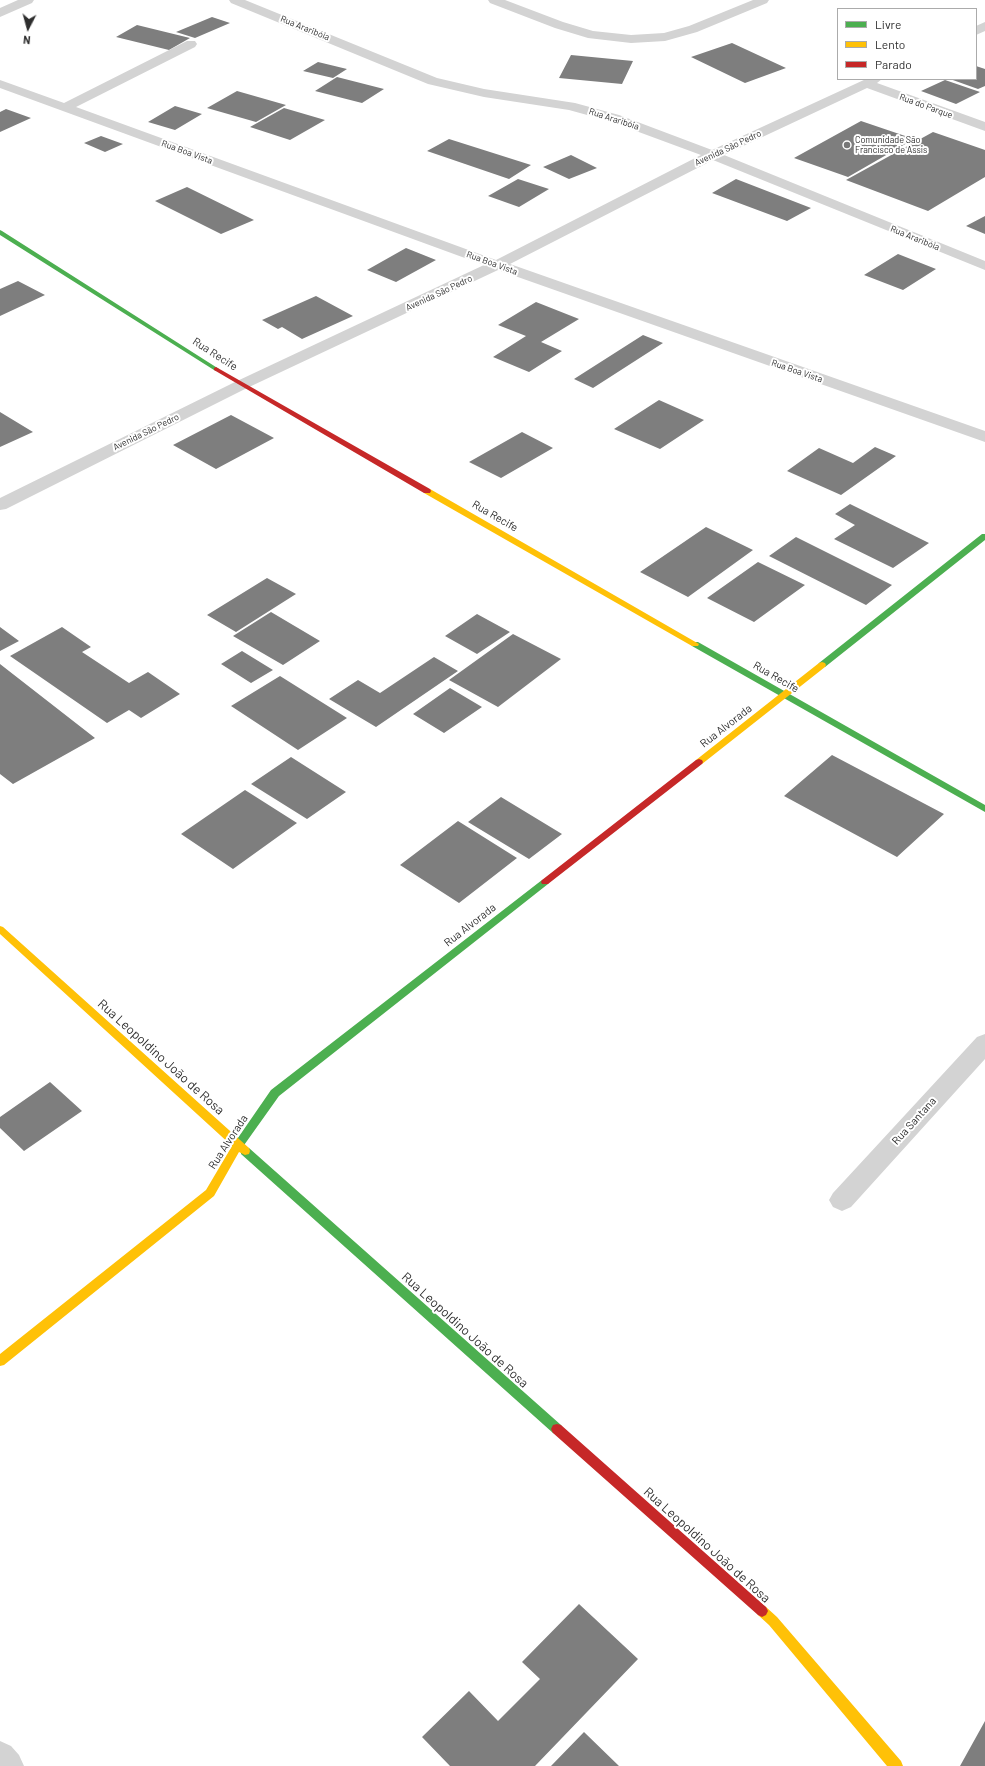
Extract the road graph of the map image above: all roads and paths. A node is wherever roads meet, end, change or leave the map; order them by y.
1 (28, 0) edge
2 (235, 0) edge
3 (494, 0) edge
4 (763, 0) edge
5 (0, 13) edge
6 (191, 44) dead end
7 (872, 81) edge
8 (0, 84) edge
9 (64, 108) junction
10 (985, 127) edge
11 (712, 155) junction
12 (0, 232) edge
13 (497, 266) junction
14 (985, 266) edge
15 (241, 385) junction
16 (985, 437) edge
17 (0, 505) edge
18 (985, 536) edge
19 (785, 695) junction
20 (985, 809) edge
21 (0, 929) edge
22 (985, 1042) edge
23 (238, 1145) junction
24 (842, 1200) dead end
25 (0, 1361) edge
26 (0, 1758) edge
27 (8, 1766) edge
28 (896, 1766) edge

1 - 5 street
2 - 11 street, Rua Araribóia
3 - 4 street
6 - 9 street
7 - 10 street, Rua do Parque
7 - 11 street, Avenida São Pedro
8 - 9 street, Rua Boa Vista
9 - 13 street, Rua Boa Vista
11 - 13 street, Avenida São Pedro
11 - 14 street, Rua Araribóia
12 - 15 street, Rua Recife
13 - 15 street, Avenida São Pedro
13 - 16 street, Rua Boa Vista
15 - 17 street, Avenida São Pedro
15 - 19 street, Rua Recife
18 - 19 street, Rua Alvorada
19 - 20 street, Rua Recife
19 - 23 street, Rua Alvorada
21 - 23 street, Rua Leopoldino João de Rosa
22 - 24 street, Rua Santana
23 - 25 street, Rua Alvorada
23 - 28 street, Rua Leopoldino João de Rosa
26 - 27 street

